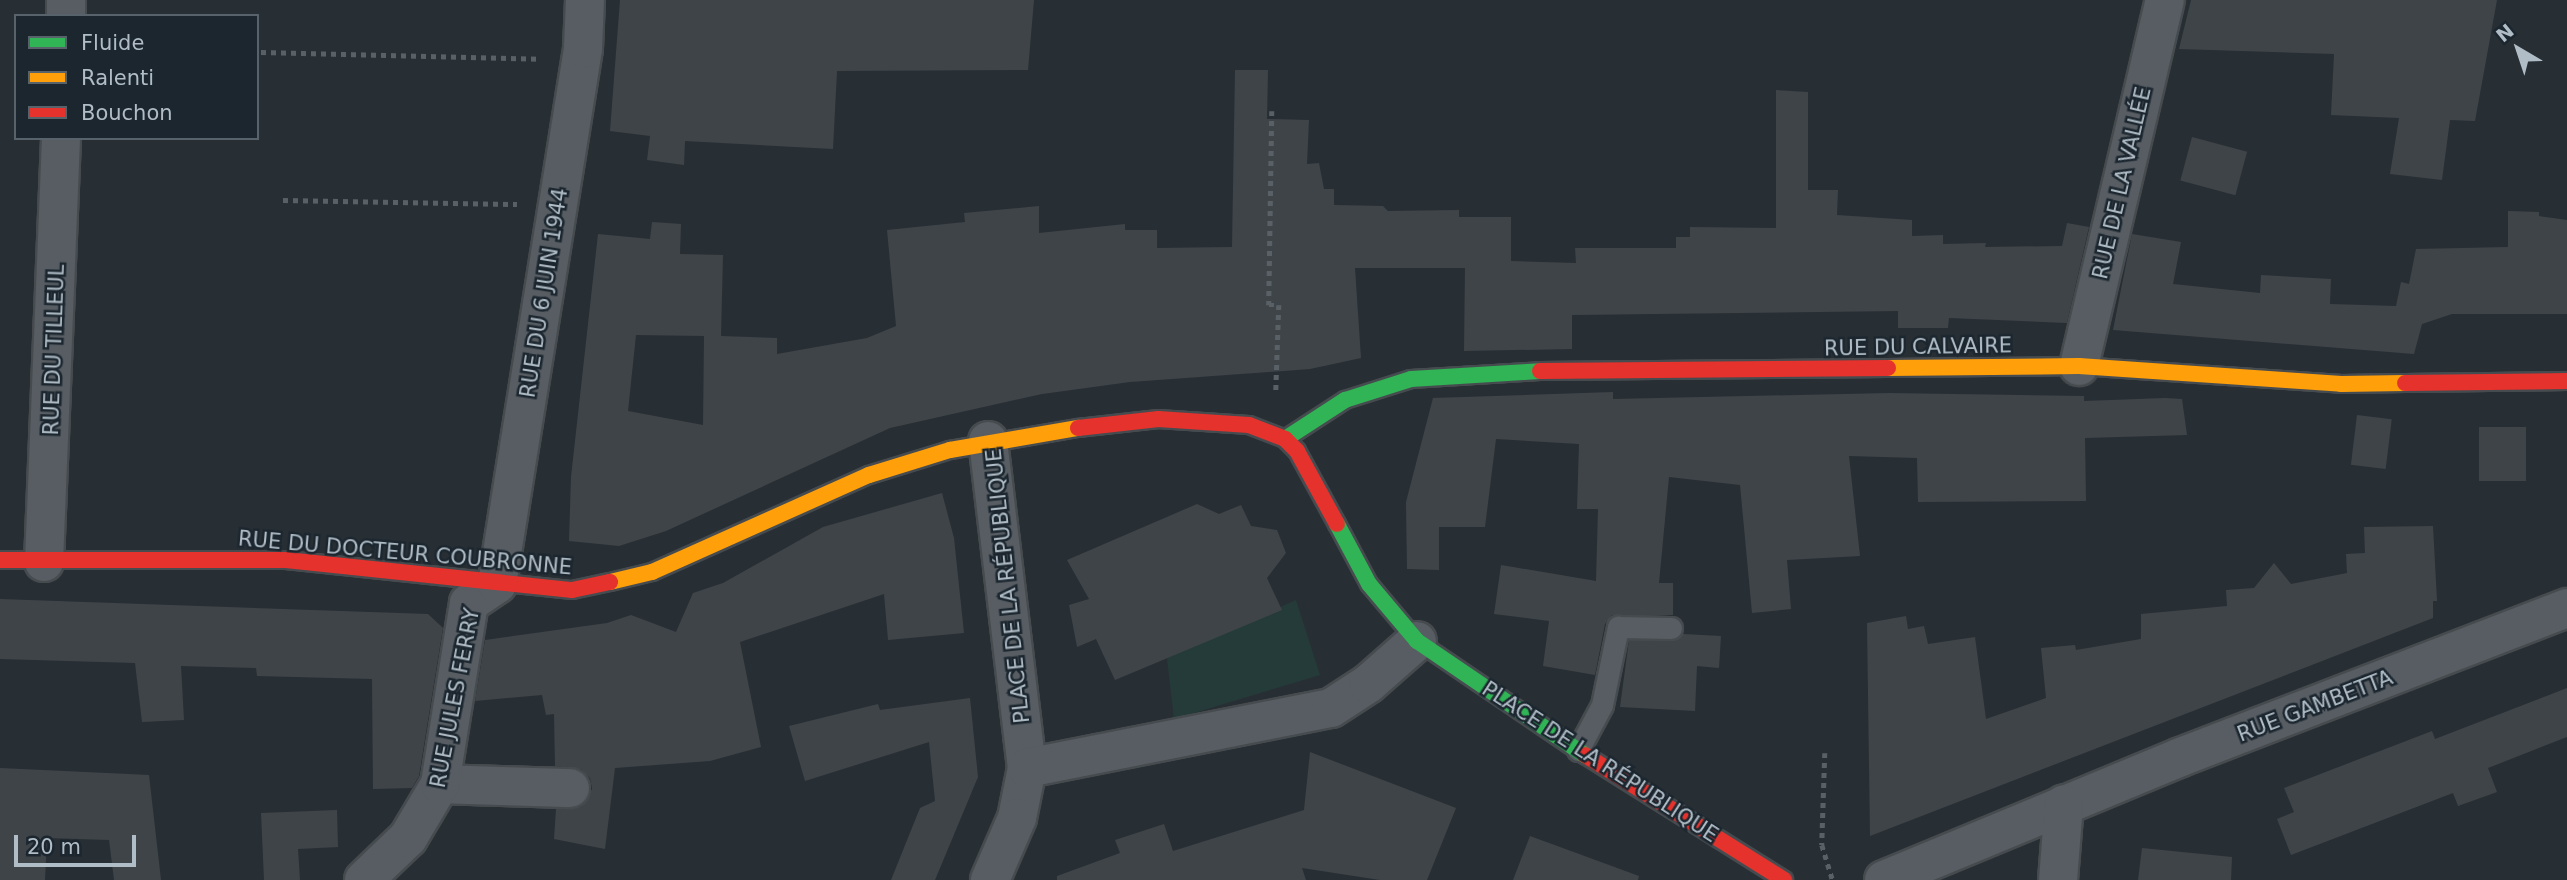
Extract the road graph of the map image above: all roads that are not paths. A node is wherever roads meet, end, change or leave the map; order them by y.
1 (585, 0) edge
2 (2165, 0) edge
3 (61, 140) edge
4 (2079, 366) junction
5 (2567, 380) edge
6 (1285, 439) junction
7 (988, 441) junction
8 (0, 560) edge
9 (44, 562) junction
10 (497, 584) junction
11 (2567, 608) edge
12 (1671, 628) dead end
13 (1417, 641) junction
14 (1578, 750) junction
15 (1027, 768) junction
16 (440, 784) junction
17 (569, 788) dead end
18 (2064, 804) junction
19 (363, 880) edge
20 (990, 880) edge
21 (1784, 880) edge
22 (1884, 880) edge
23 (2058, 880) edge

1 - 10 street, RUE DU 6 JUIN 1944
2 - 4 street, RUE DE LA VALLÉE
3 - 9 street, RUE DU TILLEUL
4 - 5 main road, RUE DU CALVAIRE
4 - 6 main road, RUE DU CALVAIRE
6 - 7 main road, PLACE DE LA RÉPUBLIQUE
6 - 13 main road, PLACE DE LA RÉPUBLIQUE
7 - 10 main road, RUE DU DOCTEUR COUBRONNE
7 - 15 street, PLACE DE LA RÉPUBLIQUE
8 - 9 main road, RUE DU DOCTEUR COUBRONNE
9 - 10 main road, RUE DU DOCTEUR COUBRONNE
10 - 16 street, RUE JULES FERRY
11 - 18 street, RUE GAMBETTA
12 - 14 lane
13 - 14 main road, PLACE DE LA RÉPUBLIQUE
13 - 15 street
14 - 21 main road, PLACE DE LA RÉPUBLIQUE
15 - 20 street, PLACE DE LA RÉPUBLIQUE
16 - 17 street
16 - 19 street, RUE JULES FERRY
18 - 22 street, RUE GAMBETTA
18 - 23 street

